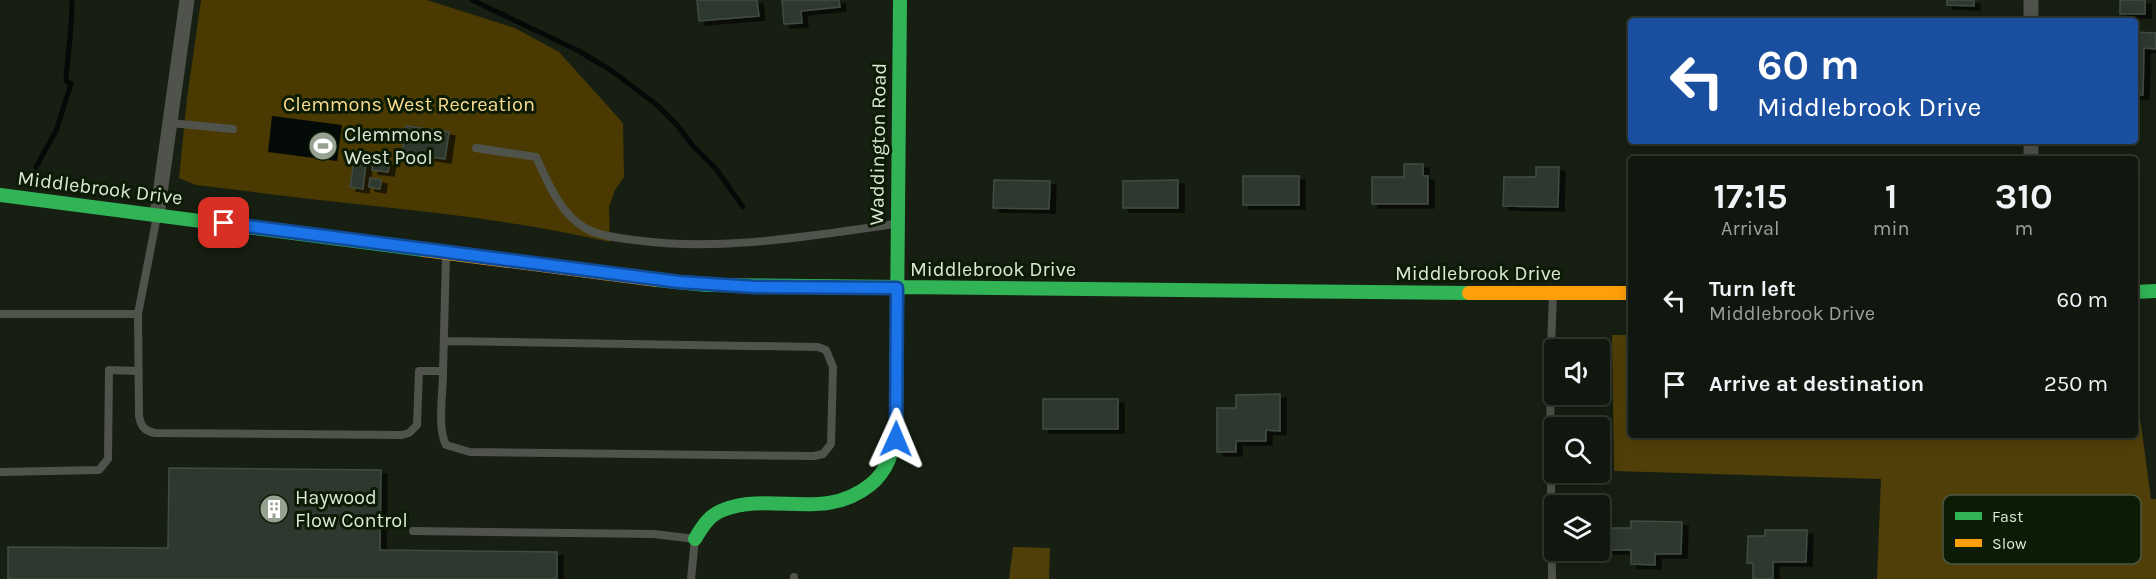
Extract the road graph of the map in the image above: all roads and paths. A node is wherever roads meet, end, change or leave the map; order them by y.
1 (187, 0) edge
2 (900, 0) edge
3 (2031, 0) edge
4 (2031, 18) edge
5 (171, 123) junction
6 (233, 129) dead end
7 (476, 148) dead end
8 (0, 195) edge
9 (157, 215) junction
10 (897, 224) junction
11 (446, 252) junction
12 (897, 288) junction
13 (2138, 291) edge
14 (2156, 291) edge
15 (1553, 293) junction
16 (1628, 293) edge
17 (0, 314) edge
18 (138, 314) junction
19 (444, 342) junction
20 (138, 370) junction
21 (443, 371) junction
22 (0, 472) edge
23 (412, 531) dead end
24 (695, 539) junction
25 (691, 579) edge
26 (1552, 579) edge

1 - 5 street
2 - 10 street, Waddington Road
3 - 4 street
5 - 6 lane
5 - 9 street
7 - 10 lane
8 - 9 street, Middlebrook Drive
9 - 11 street, Middlebrook Drive
9 - 18 lane
10 - 12 street, Waddington Road
11 - 12 street, Middlebrook Drive
11 - 19 lane
12 - 15 street, Middlebrook Drive
12 - 24 street, Waddington Road
13 - 14 street
15 - 16 street, Middlebrook Drive
15 - 26 lane
17 - 18 lane
18 - 20 lane
19 - 21 lane
19 - 21 lane
20 - 21 lane
20 - 22 lane
23 - 24 lane
24 - 25 lane

